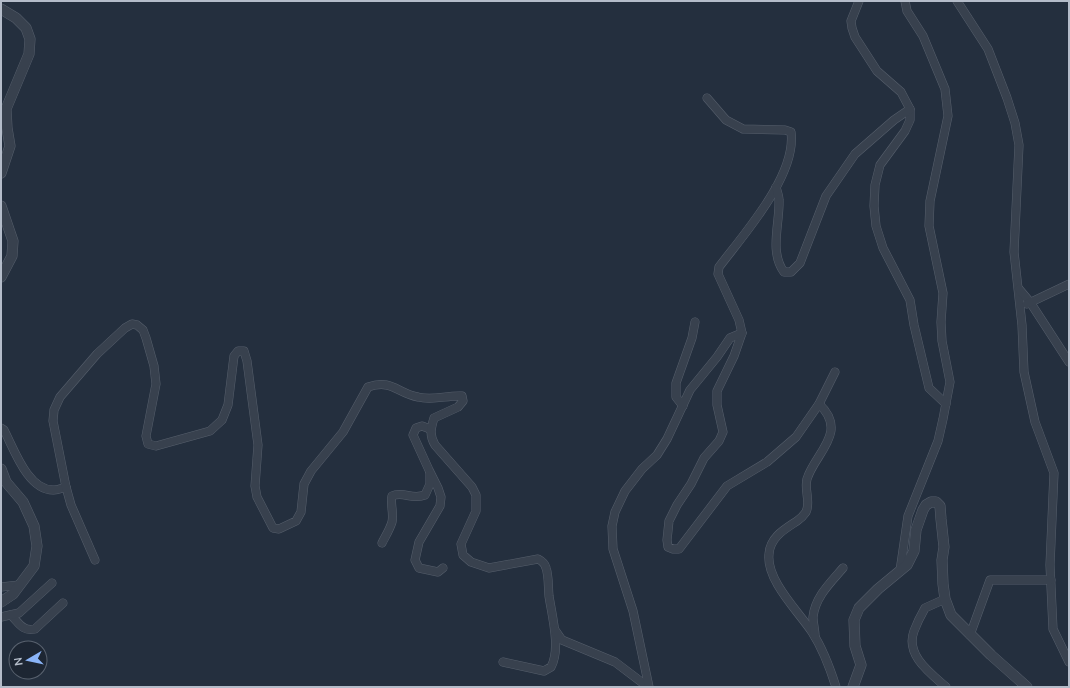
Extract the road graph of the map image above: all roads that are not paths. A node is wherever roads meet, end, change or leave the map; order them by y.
1 (859, 1) edge
2 (905, 1) edge
3 (957, 1) edge
4 (1, 9) edge
5 (708, 98) dead end
6 (910, 109) junction
7 (1, 173) edge
8 (776, 187) junction
9 (1, 206) edge
10 (1, 277) edge
11 (1069, 284) edge
12 (1018, 288) junction
13 (1030, 302) junction
14 (1020, 306) junction
15 (695, 322) dead end
16 (742, 333) junction
17 (1069, 362) edge
18 (835, 372) dead end
19 (819, 404) junction
20 (946, 404) junction
21 (683, 406) junction
22 (1, 428) edge
23 (430, 428) junction
24 (1, 469) edge
25 (430, 474) junction
26 (66, 486) junction
27 (382, 544) dead end
28 (95, 560) dead end
29 (443, 568) dead end
30 (843, 568) dead end
31 (900, 570) junction
32 (1051, 580) junction
33 (52, 583) dead end
34 (20, 585) junction
35 (1, 587) edge
36 (944, 599) junction
37 (1, 602) edge
38 (63, 603) dead end
39 (11, 615) junction
40 (1, 617) edge
41 (555, 630) junction
42 (970, 635) junction
43 (816, 638) junction
44 (503, 662) dead end
45 (1069, 662) edge
46 (648, 687) edge
47 (836, 687) edge
48 (854, 687) edge
49 (946, 687) edge
50 (1027, 687) edge

1 - 6 street
2 - 20 street
3 - 12 street
4 - 7 street
5 - 8 street
6 - 8 street
6 - 20 street
8 - 16 street
9 - 10 street
11 - 13 street
12 - 13 street
12 - 14 street
13 - 14 street
13 - 17 street
14 - 32 street
15 - 21 street
16 - 19 street
16 - 21 street
18 - 19 street
19 - 43 street
20 - 31 street
21 - 46 street
22 - 26 street
23 - 25 street
23 - 26 street
23 - 41 street
24 - 34 street
25 - 27 street
25 - 29 street
26 - 28 street
30 - 43 street
31 - 36 street
31 - 48 street
32 - 42 street
32 - 45 street
33 - 39 street
34 - 35 street
34 - 37 street
36 - 42 street
36 - 49 street
38 - 39 street
39 - 40 street
41 - 44 street
41 - 46 street
42 - 50 street
43 - 47 street

